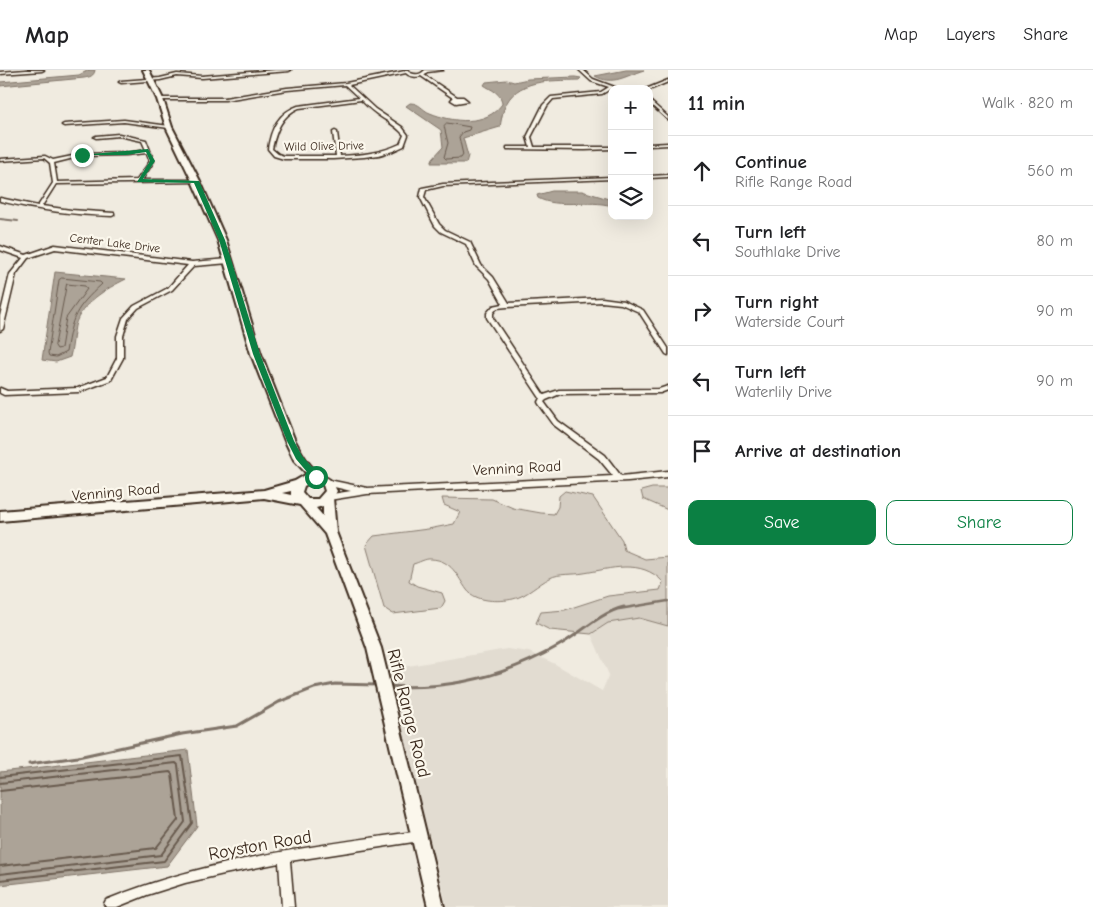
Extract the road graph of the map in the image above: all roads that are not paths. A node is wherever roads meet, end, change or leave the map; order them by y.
1 (42, 70) edge
2 (146, 70) edge
3 (288, 70) edge
4 (426, 70) edge
5 (441, 70) edge
6 (581, 70) edge
7 (406, 71) edge
8 (0, 73) edge
9 (422, 75) junction
10 (150, 79) junction
11 (668, 80) edge
12 (121, 82) dead end
13 (346, 84) junction
14 (608, 86) edge
15 (653, 87) edge
16 (608, 89) edge
17 (456, 98) dead end
18 (160, 99) junction
19 (363, 99) junction
20 (653, 105) edge
21 (668, 119) edge
22 (64, 125) dead end
23 (169, 127) junction
24 (336, 132) dead end
25 (96, 137) dead end
26 (668, 144) edge
27 (653, 145) edge
28 (532, 147) junction
29 (509, 148) dead end
30 (608, 148) edge
31 (148, 151) junction
32 (338, 156) junction
33 (0, 160) edge
34 (52, 162) junction
35 (668, 176) edge
36 (653, 177) edge
37 (608, 178) edge
38 (139, 181) junction
39 (196, 181) junction
40 (55, 183) junction
41 (0, 199) edge
42 (40, 206) junction
43 (112, 214) dead end
44 (0, 248) edge
45 (26, 257) junction
46 (229, 261) junction
47 (192, 264) junction
48 (507, 305) junction
49 (0, 330) edge
50 (668, 353) edge
51 (668, 388) edge
52 (0, 390) edge
53 (543, 398) junction
54 (298, 457) junction
55 (668, 474) edge
56 (316, 477) junction
57 (619, 478) junction
58 (299, 483) junction
59 (329, 483) junction
60 (367, 491) junction
61 (264, 494) junction
62 (328, 498) junction
63 (304, 502) junction
64 (0, 516) edge
65 (330, 532) junction
66 (420, 836) junction
67 (284, 858) junction
68 (110, 904) dead end
69 (288, 907) edge
70 (436, 907) edge

1 - 8 street
2 - 10 main road
3 - 10 street
4 - 5 street
4 - 9 street
6 - 14 street
7 - 9 street
7 - 13 street
9 - 17 street
10 - 12 street
10 - 18 main road
11 - 15 street
13 - 18 street
13 - 19 street, Wild Olive Drive
16 - 28 street
18 - 23 main road
19 - 32 street, Wild Olive Drive
19 - 32 street, Wild Olive Drive
20 - 21 street
22 - 23 street
23 - 39 main road
24 - 32 street
25 - 31 street
26 - 27 street
28 - 29 street
28 - 30 street
31 - 34 street
31 - 38 street
33 - 34 street
34 - 40 street
35 - 36 street
37 - 48 street
38 - 39 street
38 - 40 street
39 - 46 main road
40 - 42 street
41 - 42 street
42 - 43 street
44 - 45 street
45 - 47 street, Center Lake Drive
45 - 49 street
46 - 47 street, Center Lake Drive
46 - 54 main road
47 - 52 street
48 - 50 street
48 - 53 street
51 - 53 street
53 - 57 street
54 - 56 main road
54 - 58 main road
55 - 57 street, Venning Road
56 - 58 main road
56 - 59 main road
57 - 60 street, Venning Road
58 - 61 main road, Venning Road
58 - 63 main road
59 - 60 street, Venning Road
59 - 62 main road
60 - 62 street, Venning Road
61 - 63 main road, Venning Road
61 - 64 main road, Venning Road
62 - 63 main road
62 - 65 main road, Rifle Range Road
63 - 65 main road, Rifle Range Road
65 - 66 main road, Rifle Range Road
66 - 67 street, Royston Road
66 - 70 main road, Rifle Range Road
67 - 68 street, Royston Road
67 - 69 street

